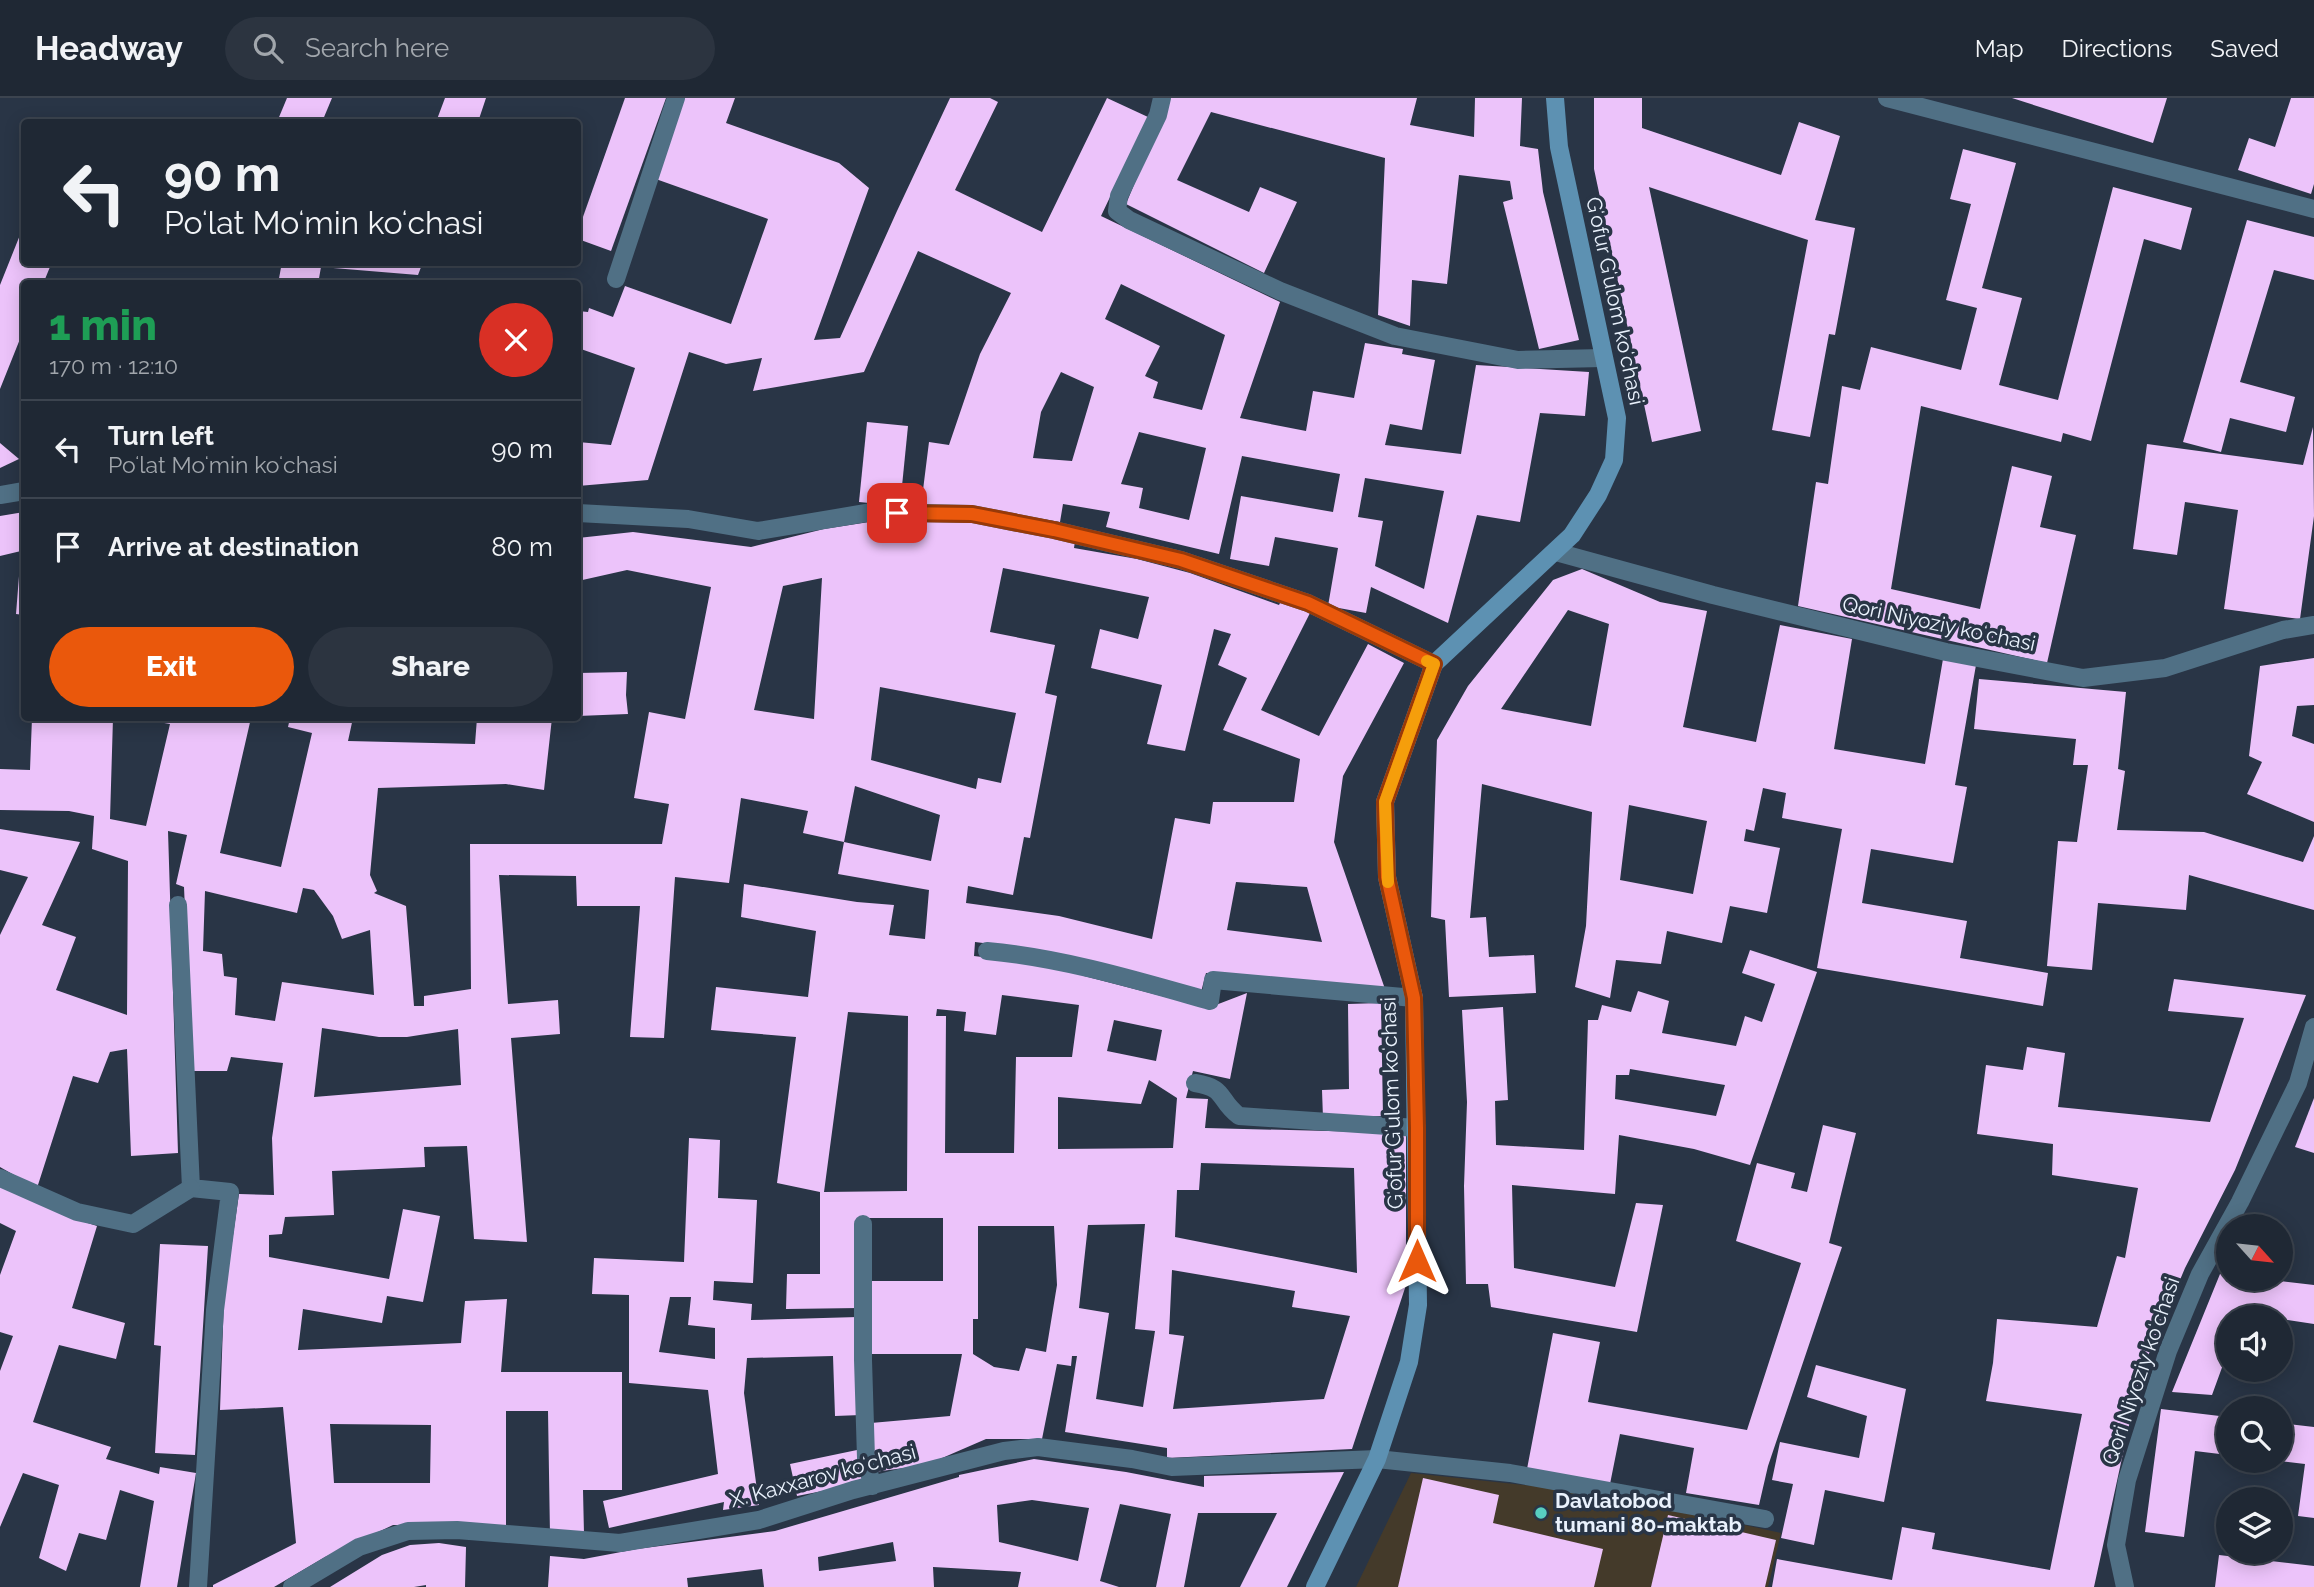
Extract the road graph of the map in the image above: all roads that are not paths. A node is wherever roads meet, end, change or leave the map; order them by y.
1 (676, 98) edge
2 (1162, 98) edge
3 (1555, 98) edge
4 (1887, 98) edge
5 (2314, 209) edge
6 (616, 279) dead end
7 (1604, 358) junction
8 (21, 492) edge
9 (0, 495) edge
10 (581, 513) edge
11 (1556, 552) junction
12 (2314, 625) edge
13 (1434, 664) junction
14 (178, 905) dead end
15 (987, 951) dead end
16 (1414, 998) junction
17 (2314, 1027) edge
18 (1195, 1083) dead end
19 (1417, 1128) junction
20 (0, 1178) edge
21 (191, 1188) junction
22 (863, 1224) dead end
23 (1377, 1460) junction
24 (872, 1486) junction
25 (1765, 1519) dead end
26 (198, 1587) edge
27 (292, 1587) edge
28 (1315, 1587) edge
29 (2125, 1587) edge

1 - 6 street
2 - 7 street
3 - 7 street, Gʻofur Gʻulom koʻchasi
4 - 5 street
7 - 11 street, Gʻofur Gʻulom koʻchasi
8 - 9 street
10 - 13 street
11 - 12 street, Qori Niyoziy koʻchasi
11 - 13 street, Gʻofur Gʻulom koʻchasi
13 - 16 street, Gʻofur Gʻulom koʻchasi
14 - 21 street
15 - 16 street
16 - 19 street, Gʻofur Gʻulom koʻchasi
17 - 29 street, Qori Niyoziy koʻchasi
18 - 19 street
19 - 23 street, Gʻofur Gʻulom koʻchasi
20 - 21 street
21 - 26 street
22 - 24 street
23 - 24 street, X. Kaxxarov koʻchasi
23 - 25 street, X. Kaxxarov koʻchasi
23 - 28 street, Gʻofur Gʻulom koʻchasi
24 - 27 street, X. Kaxxarov koʻchasi

